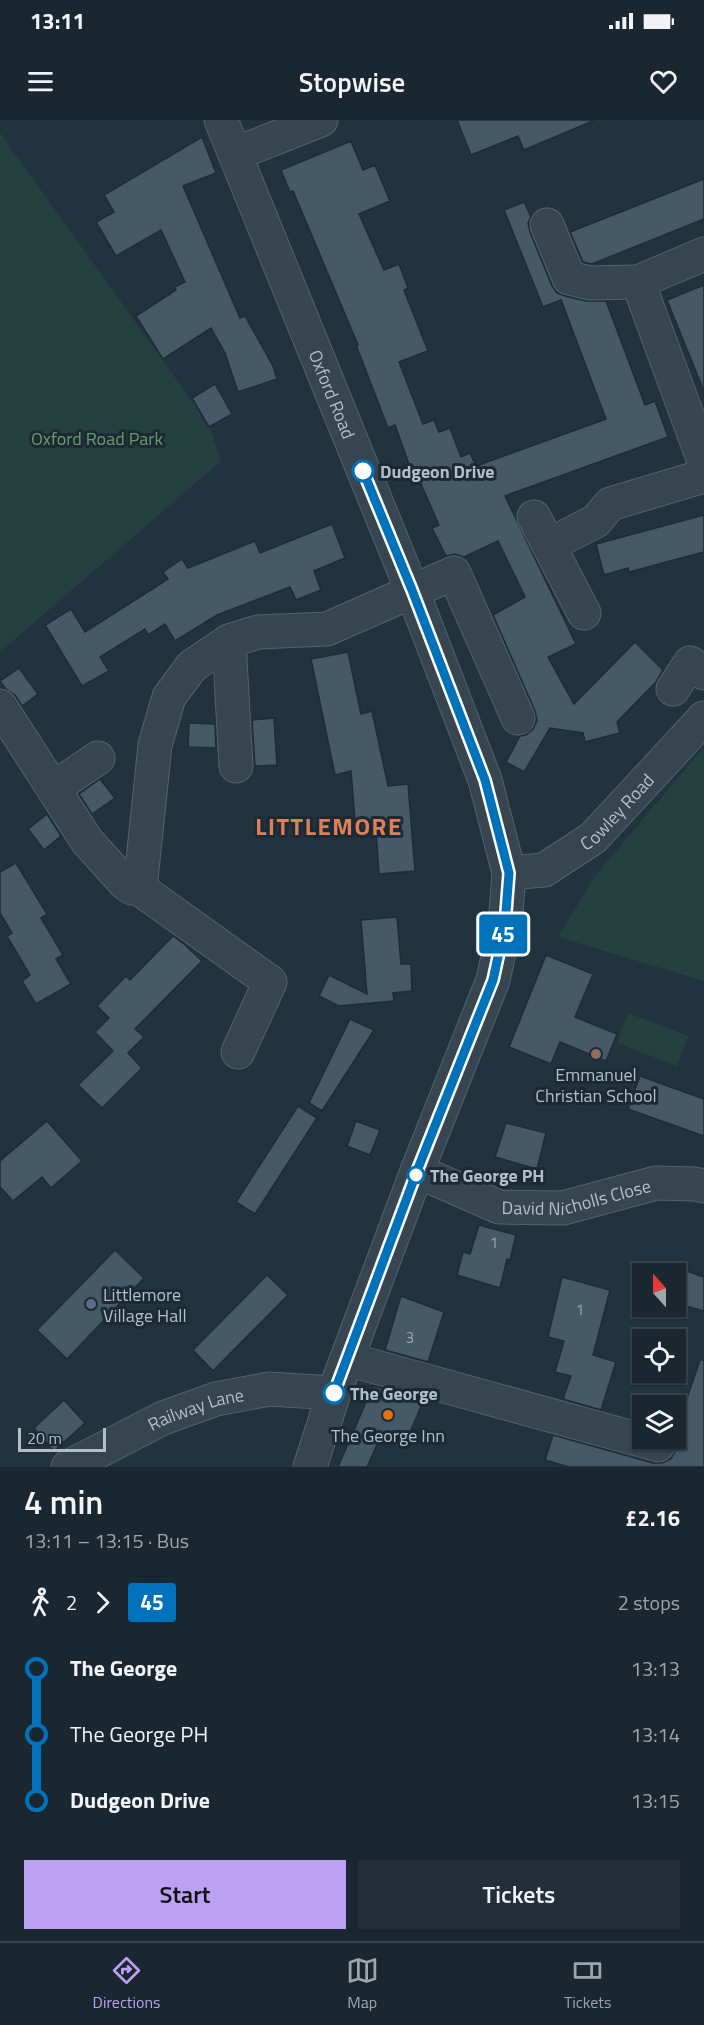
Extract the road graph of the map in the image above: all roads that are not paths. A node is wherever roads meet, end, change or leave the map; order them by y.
1 (221, 120) edge
2 (321, 120) edge
3 (235, 154) junction
4 (547, 225) dead end
5 (704, 254) edge
6 (638, 282) junction
7 (704, 461) edge
8 (704, 476) edge
9 (534, 517) dead end
10 (549, 545) junction
11 (412, 590) junction
12 (584, 613) dead end
13 (229, 641) junction
14 (704, 672) edge
15 (674, 689) dead end
16 (0, 706) edge
17 (518, 718) dead end
18 (704, 718) edge
19 (98, 758) dead end
20 (236, 766) dead end
21 (54, 788) junction
22 (509, 873) junction
23 (140, 889) junction
24 (238, 1052) dead end
25 (417, 1171) junction
26 (704, 1186) edge
27 (347, 1359) junction
28 (334, 1393) junction
29 (632, 1438) edge
30 (68, 1467) edge
31 (310, 1467) edge

1 - 3 street, Oxford Road
2 - 3 street
3 - 11 street, Oxford Road
4 - 6 street
5 - 6 street
6 - 7 street
8 - 10 street
9 - 10 street
10 - 12 street
11 - 13 street
11 - 17 street
11 - 22 street, Oxford Road
13 - 20 street
13 - 23 street
14 - 15 street
16 - 21 street
18 - 22 street, Cowley Road
19 - 21 street
21 - 23 street
22 - 25 street, Oxford Road
23 - 24 street
25 - 26 street, David Nicholls Close
25 - 27 street, Oxford Road
27 - 28 street, Oxford Road
27 - 29 street
28 - 30 street, Railway Lane
28 - 31 street, Oxford Road

